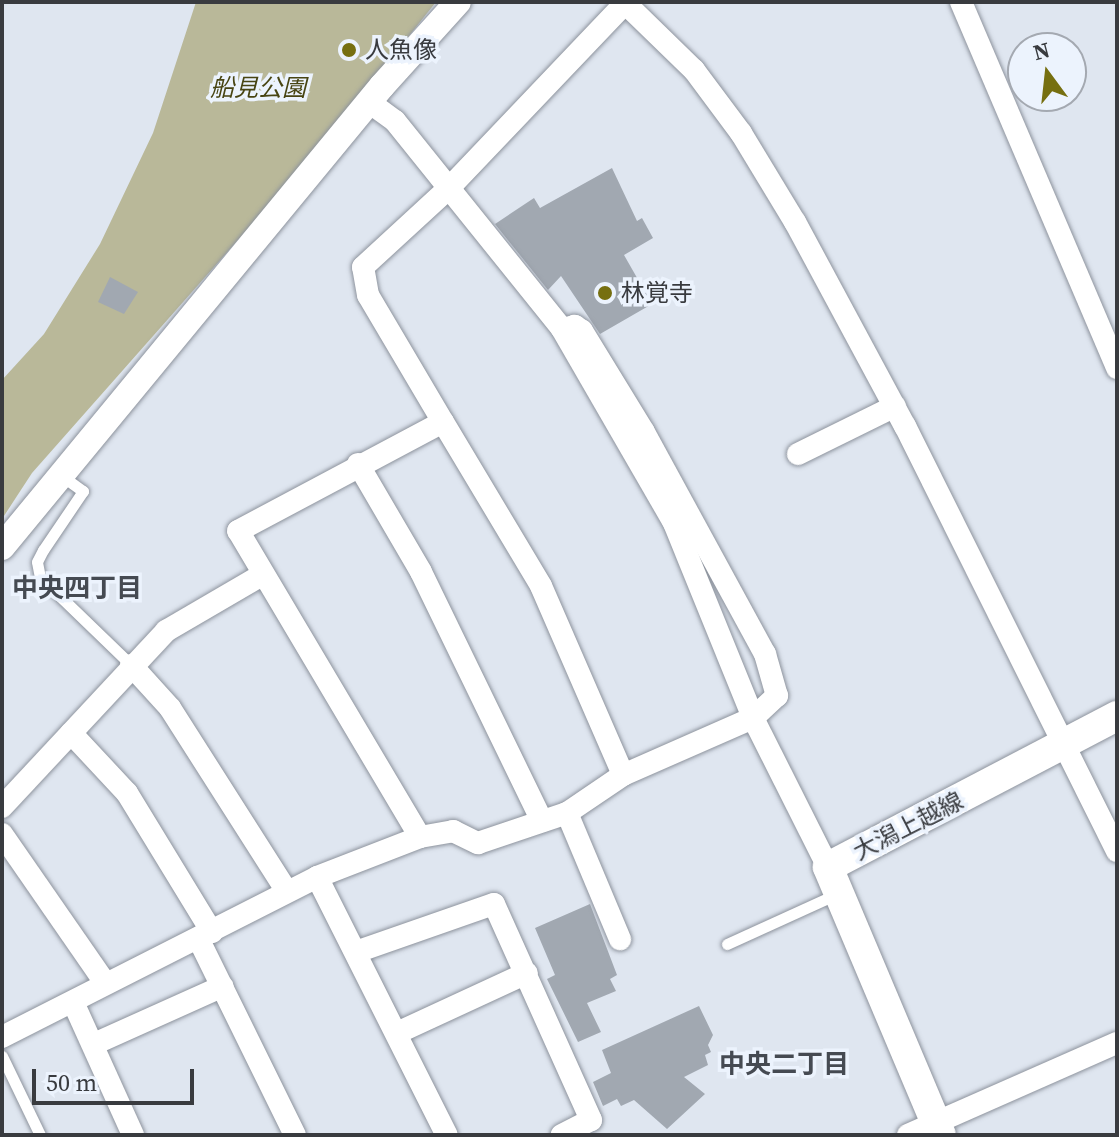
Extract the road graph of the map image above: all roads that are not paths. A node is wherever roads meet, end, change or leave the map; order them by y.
1 (458, 2) edge
2 (625, 2) edge
3 (961, 2) edge
4 (369, 102) junction
5 (450, 187) junction
6 (562, 329) junction
7 (1117, 368) edge
8 (895, 406) junction
9 (443, 422) junction
10 (798, 454) dead end
11 (358, 464) junction
12 (59, 473) junction
13 (2, 547) edge
14 (262, 575) junction
15 (131, 665) junction
16 (1117, 716) edge
17 (753, 718) junction
18 (71, 733) junction
19 (1062, 746) junction
20 (623, 775) junction
21 (2, 807) edge
22 (567, 813) junction
23 (542, 821) junction
24 (2, 834) edge
25 (420, 837) junction
26 (1117, 851) edge
27 (317, 877) junction
28 (833, 880) junction
29 (286, 890) junction
30 (205, 935) junction
31 (620, 939) dead end
32 (727, 944) dead end
33 (356, 952) junction
34 (527, 973) junction
35 (105, 983) junction
36 (223, 986) junction
37 (73, 1002) junction
38 (397, 1033) junction
39 (2, 1037) edge
40 (1117, 1043) edge
41 (94, 1044) junction
42 (2, 1056) edge
43 (928, 1131) edge
44 (40, 1135) edge
45 (133, 1135) edge
46 (295, 1135) edge
47 (447, 1135) edge
48 (562, 1135) edge

1 - 4 street
2 - 5 street
2 - 8 street
3 - 7 street
4 - 5 street
4 - 12 street
5 - 6 street
5 - 9 street
6 - 17 street
6 - 17 street
8 - 10 street
8 - 19 street
9 - 11 street
9 - 20 street
11 - 14 street
11 - 23 street
12 - 13 street
12 - 15 lane
14 - 15 street
14 - 25 street
15 - 18 street
15 - 29 street
16 - 19 main road, 大潟上越線
17 - 20 street
17 - 28 street
18 - 21 street
18 - 30 street
19 - 26 street
19 - 28 main road, 大潟上越線
20 - 22 street
22 - 23 street
22 - 31 street
23 - 25 street
24 - 35 street
25 - 27 street
27 - 29 street
27 - 33 street
28 - 32 lane
28 - 43 main road, 大潟上越線
29 - 30 street
30 - 35 street
30 - 36 street
33 - 34 street
33 - 38 street
34 - 38 street
34 - 48 street
35 - 37 street
36 - 41 street
36 - 46 street
37 - 39 street
37 - 41 street
38 - 47 street
40 - 43 street
41 - 45 street
42 - 44 lane

